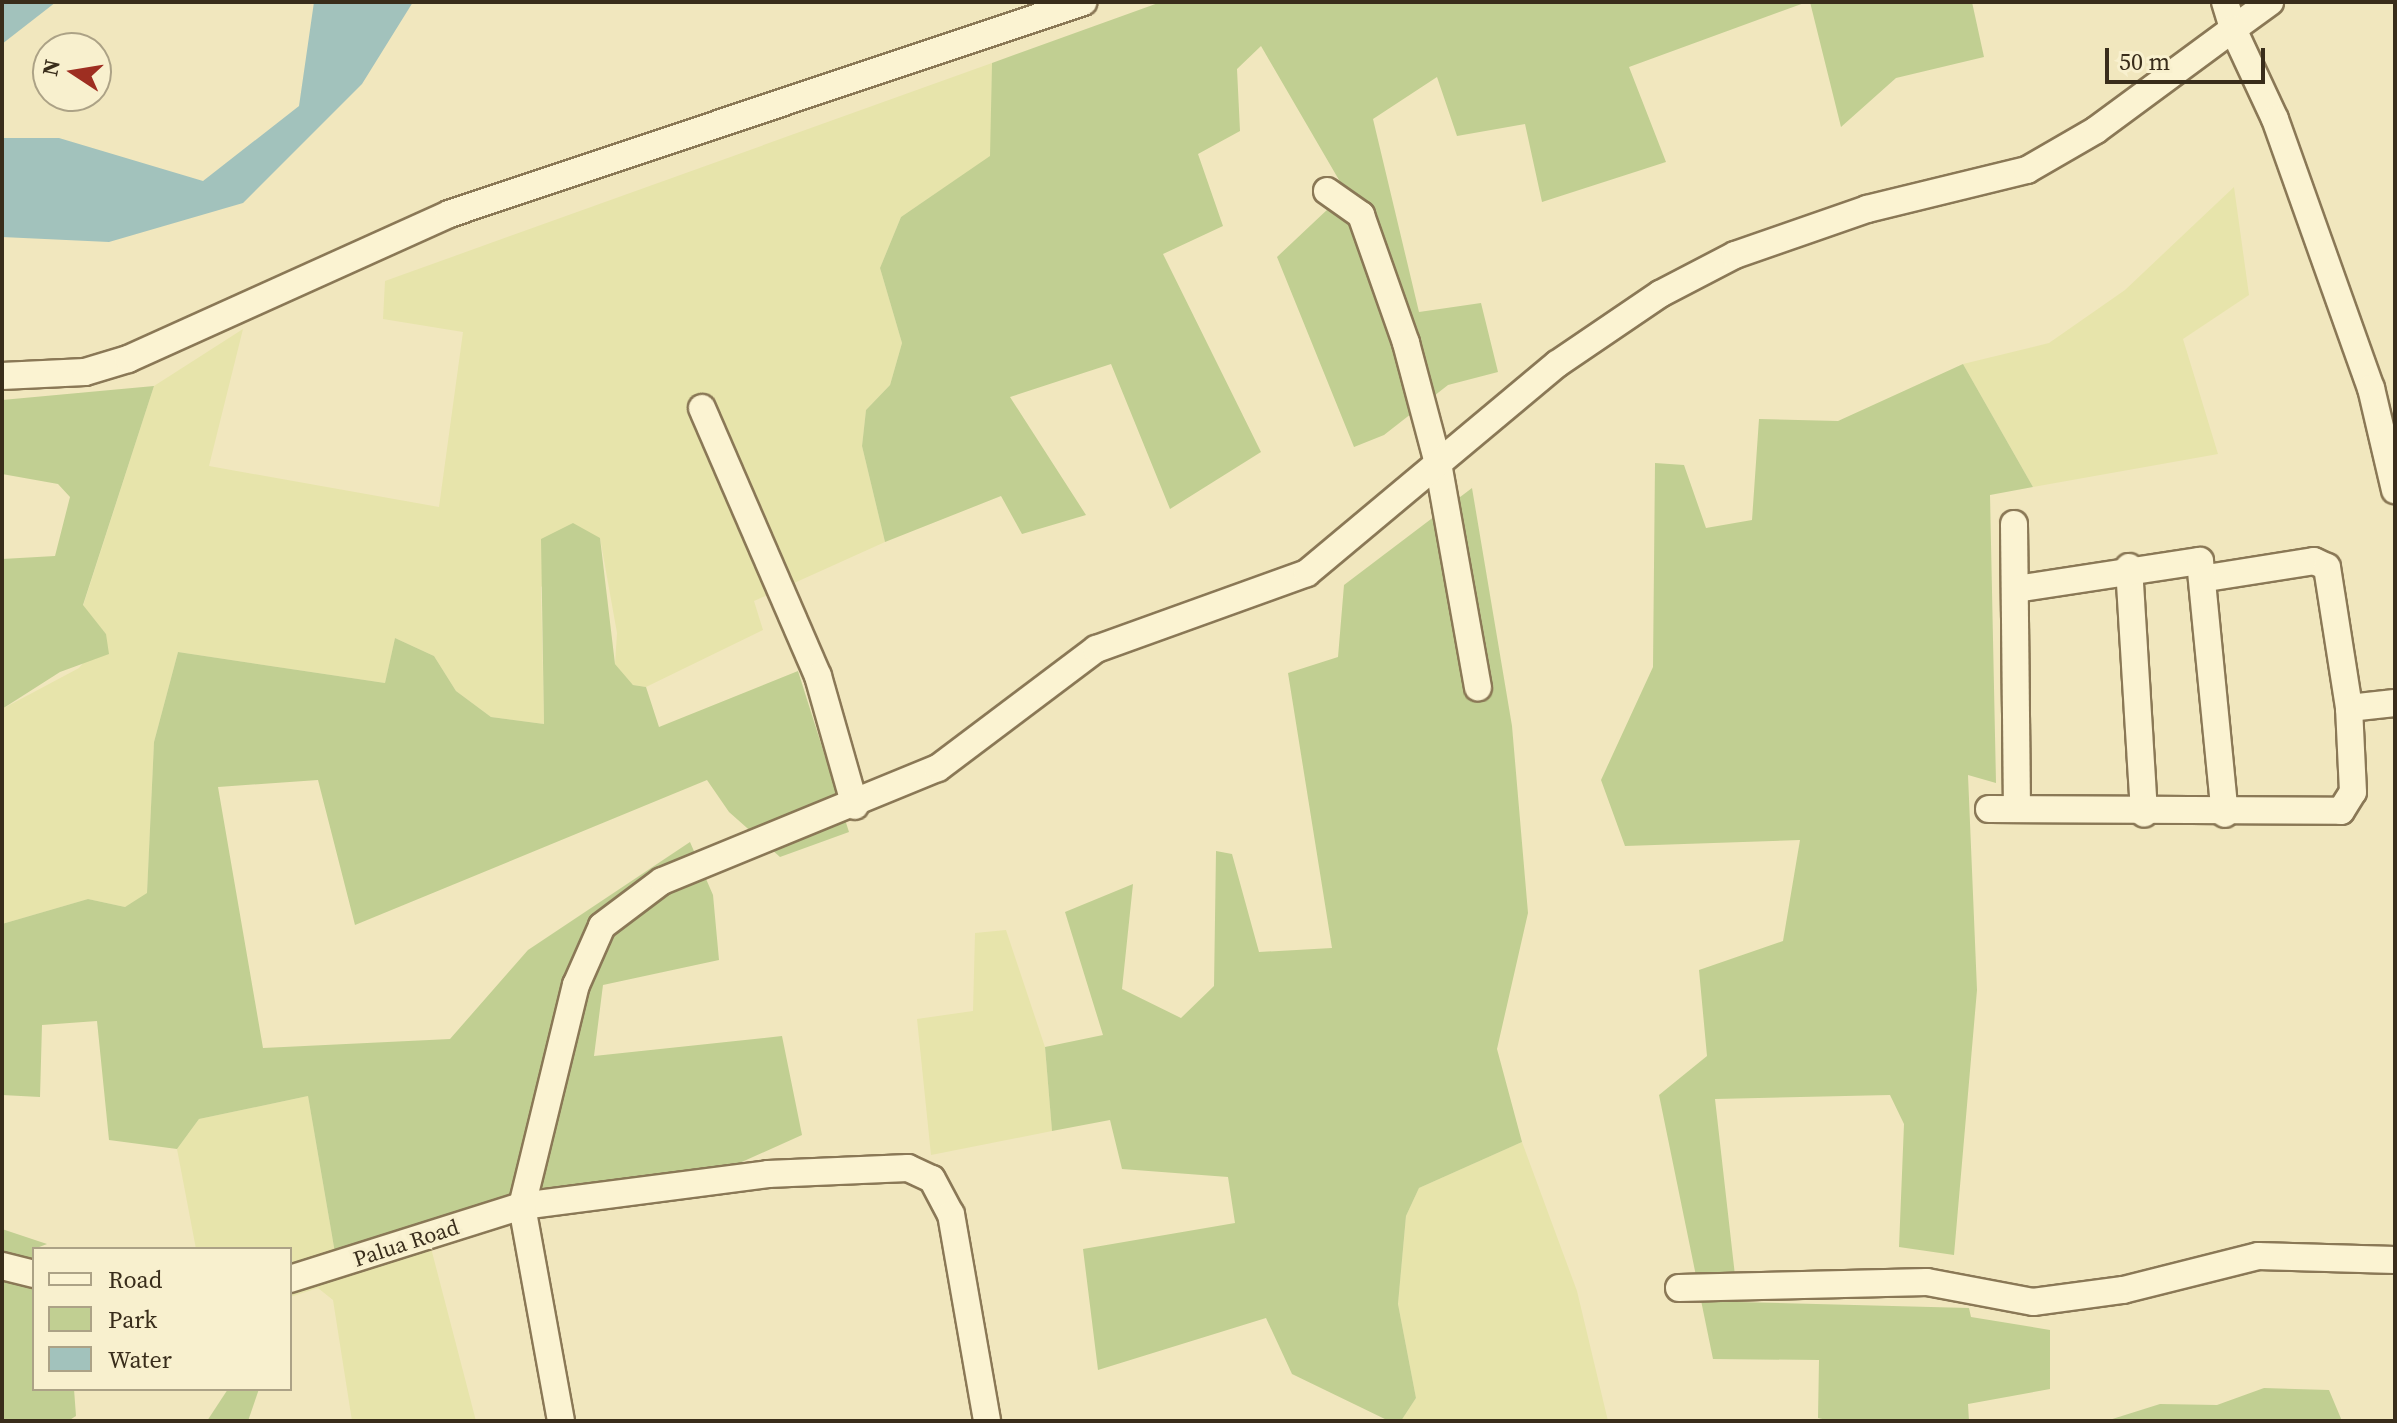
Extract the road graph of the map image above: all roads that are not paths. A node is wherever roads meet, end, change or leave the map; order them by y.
1 (1083, 2) edge
2 (2225, 2) edge
3 (2270, 2) edge
4 (2233, 29) junction
5 (1327, 191) dead end
6 (2, 376) edge
7 (702, 408) dead end
8 (1438, 463) junction
9 (2395, 490) edge
10 (2014, 524) dead end
11 (2129, 567) junction
12 (2207, 578) junction
13 (2016, 589) junction
14 (1478, 687) dead end
15 (2395, 703) edge
16 (2349, 708) junction
17 (855, 806) junction
18 (2017, 808) junction
19 (1989, 809) dead end
20 (2144, 814) junction
21 (2225, 814) junction
22 (522, 1206) junction
23 (2395, 1260) edge
24 (2, 1266) edge
25 (32, 1274) edge
26 (292, 1278) edge
27 (1679, 1288) dead end
28 (561, 1421) edge
29 (987, 1421) edge

1 - 6 street
2 - 4 street
3 - 4 street
4 - 8 street
4 - 9 street
5 - 8 street
7 - 17 street
8 - 14 street
8 - 17 street
10 - 13 street
11 - 12 street
11 - 13 street
11 - 20 street
12 - 16 street
12 - 21 street
13 - 18 street
15 - 16 street
16 - 21 street
17 - 22 street
18 - 19 street
18 - 20 street
20 - 21 street
22 - 26 street, Palua Road
22 - 28 street
22 - 29 street, Palua Road
23 - 27 street
24 - 25 street

